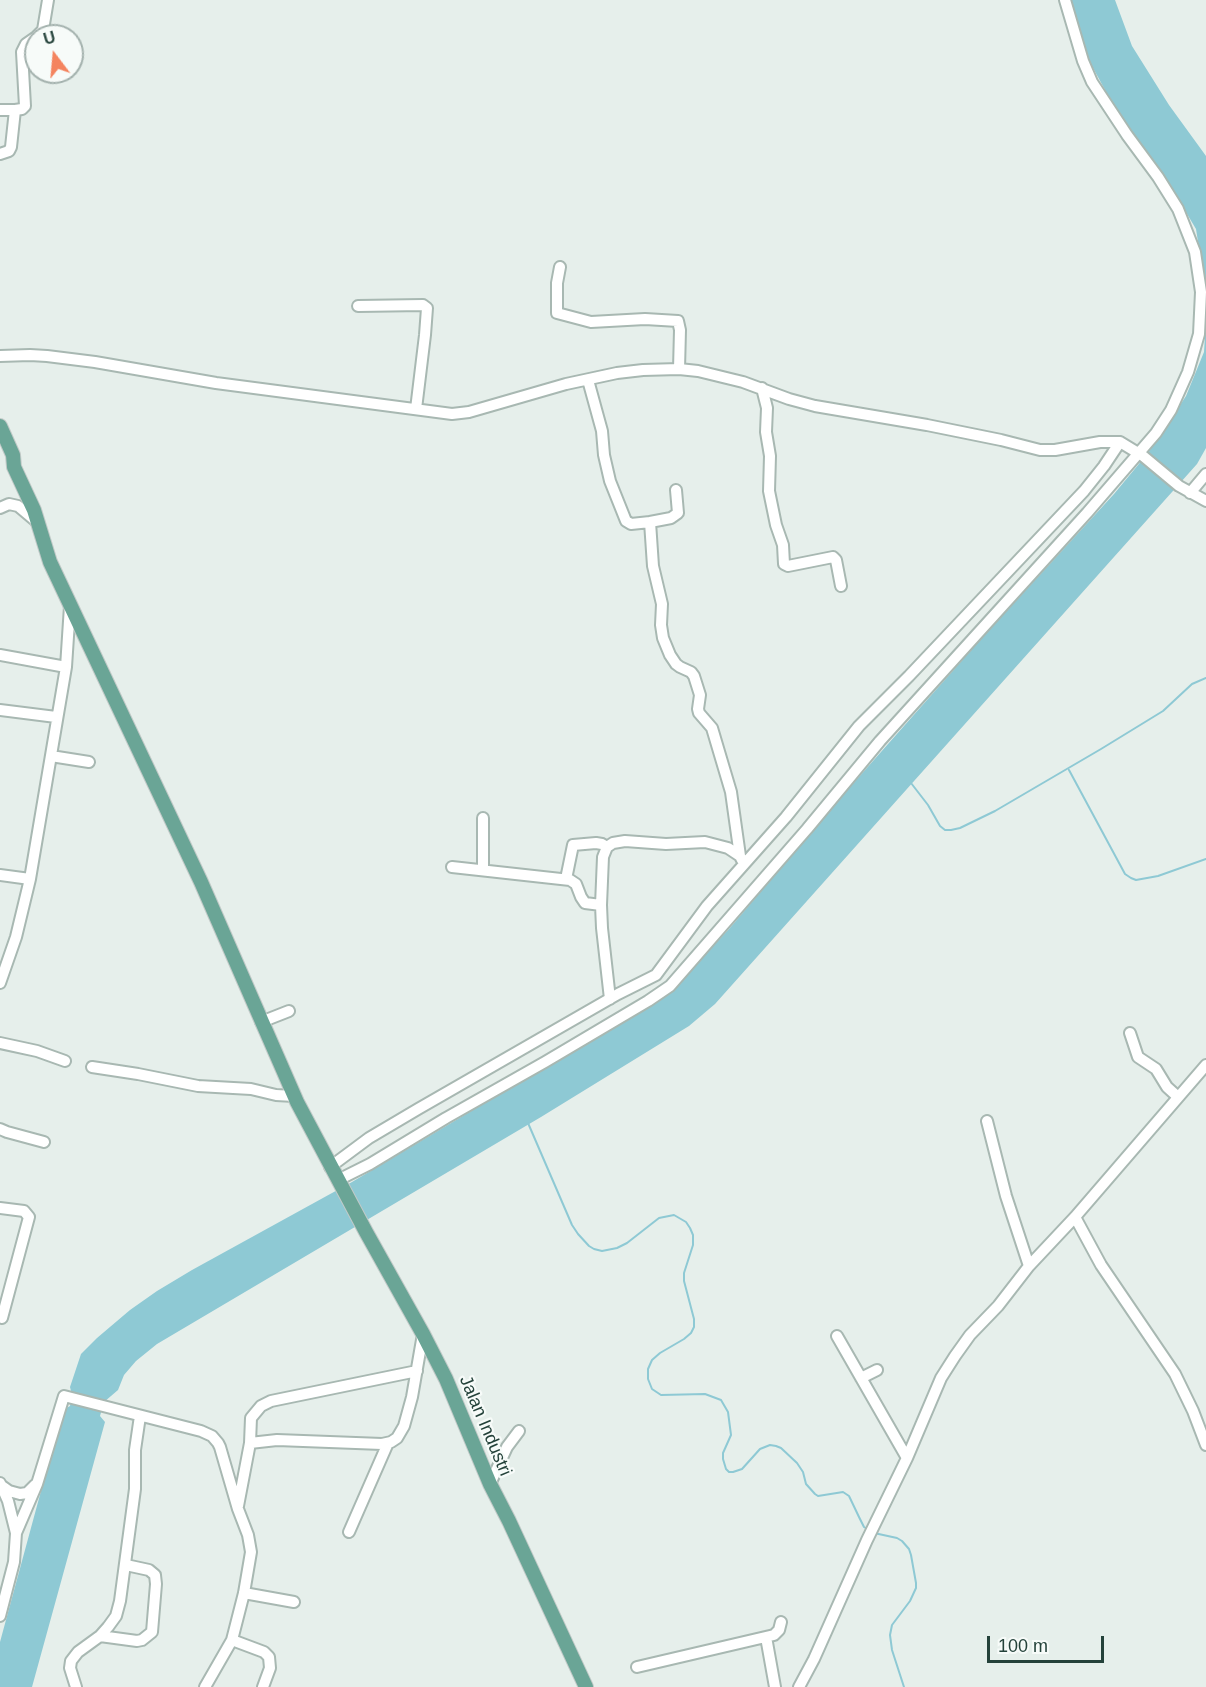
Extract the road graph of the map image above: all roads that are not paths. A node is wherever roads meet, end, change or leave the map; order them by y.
1 (48, 0) edge
2 (1065, 0) edge
3 (44, 24) edge
4 (24, 48) edge
5 (0, 110) edge
6 (15, 110) junction
7 (0, 154) edge
8 (560, 267) dead end
9 (358, 306) dead end
10 (0, 356) edge
11 (679, 369) junction
12 (588, 380) junction
13 (762, 388) junction
14 (416, 409) junction
15 (0, 426) edge
16 (1120, 442) junction
17 (0, 443) edge
18 (1141, 454) junction
19 (11, 460) junction
20 (1206, 474) edge
21 (676, 490) dead end
22 (1190, 493) junction
23 (1206, 501) edge
24 (0, 508) edge
25 (650, 522) junction
26 (38, 523) junction
27 (841, 586) dead end
28 (70, 606) junction
29 (0, 655) edge
30 (66, 667) junction
31 (0, 710) edge
32 (56, 717) junction
33 (51, 756) junction
34 (89, 762) dead end
35 (483, 818) dead end
36 (607, 847) junction
37 (742, 860) junction
38 (452, 867) dead end
39 (483, 870) junction
40 (0, 875) edge
41 (30, 879) junction
42 (566, 879) junction
43 (601, 905) junction
44 (0, 983) edge
45 (610, 999) junction
46 (289, 1011) dead end
47 (261, 1022) junction
48 (1130, 1033) dead end
49 (0, 1042) edge
50 (65, 1061) dead end
51 (1206, 1065) edge
52 (92, 1067) dead end
53 (294, 1096) junction
54 (1178, 1096) junction
55 (987, 1121) dead end
56 (0, 1129) edge
57 (44, 1142) dead end
58 (330, 1167) junction
59 (339, 1182) junction
60 (0, 1208) edge
61 (1075, 1217) junction
62 (1029, 1266) junction
63 (2, 1318) dead end
64 (423, 1334) junction
65 (837, 1336) dead end
66 (878, 1370) dead end
67 (417, 1371) junction
68 (861, 1378) junction
69 (140, 1416) junction
70 (519, 1431) dead end
71 (250, 1443) junction
72 (388, 1443) junction
73 (1206, 1445) edge
74 (907, 1458) junction
75 (37, 1484) junction
76 (490, 1484) junction
77 (1, 1485) edge
78 (238, 1509) junction
79 (349, 1532) dead end
80 (16, 1533) junction
81 (126, 1565) junction
82 (244, 1593) junction
83 (294, 1602) dead end
84 (0, 1616) edge
85 (780, 1622) dead end
86 (100, 1636) junction
87 (766, 1637) junction
88 (232, 1640) junction
89 (637, 1667) dead end
90 (76, 1687) edge
91 (206, 1687) edge
92 (263, 1687) edge
93 (586, 1687) edge
94 (775, 1687) edge
95 (800, 1687) edge

1 - 3 street
2 - 18 street
4 - 6 street
5 - 6 street
6 - 7 street
8 - 11 street
9 - 14 street
10 - 14 street
11 - 12 street
11 - 13 street
12 - 14 street
12 - 25 street
13 - 16 street
13 - 27 street
15 - 19 main road
16 - 18 street
16 - 37 street
17 - 19 main road
18 - 22 street
18 - 59 street
19 - 26 main road, Jalan Industri
20 - 22 street
21 - 25 street
22 - 23 street
24 - 26 street
25 - 37 street
26 - 28 main road, Jalan Industri
28 - 30 street
28 - 47 main road, Jalan Industri
29 - 30 street
30 - 32 street
31 - 32 street
32 - 33 street
33 - 34 street
33 - 41 street
35 - 39 street
36 - 37 street
36 - 42 street
36 - 43 street
37 - 45 street
38 - 39 street
39 - 42 street
40 - 41 street
41 - 44 street
42 - 43 street
43 - 45 street
45 - 58 street
46 - 47 street
47 - 53 main road, Jalan Industri
48 - 54 street
49 - 50 street
51 - 54 street
52 - 53 street
53 - 58 main road, Jalan Industri
54 - 61 street
55 - 62 street
56 - 57 street
58 - 59 main road, Jalan Industri
59 - 64 main road, Jalan Industri
60 - 63 street
61 - 62 street
61 - 73 street
62 - 74 street
64 - 67 street
64 - 76 main road, Jalan Industri
65 - 68 street
66 - 68 street
67 - 71 street
67 - 72 street
68 - 74 street
69 - 75 street
69 - 78 street
69 - 81 street
70 - 76 street
71 - 72 street
71 - 78 street
72 - 79 street
74 - 95 street
75 - 77 street
75 - 80 street
76 - 93 main road, Jalan Industri
77 - 80 street
78 - 82 street
80 - 84 street
81 - 86 street
81 - 86 street
82 - 83 street
82 - 88 street
85 - 87 street
86 - 90 street
87 - 89 street
87 - 94 street
88 - 91 street
88 - 92 street

